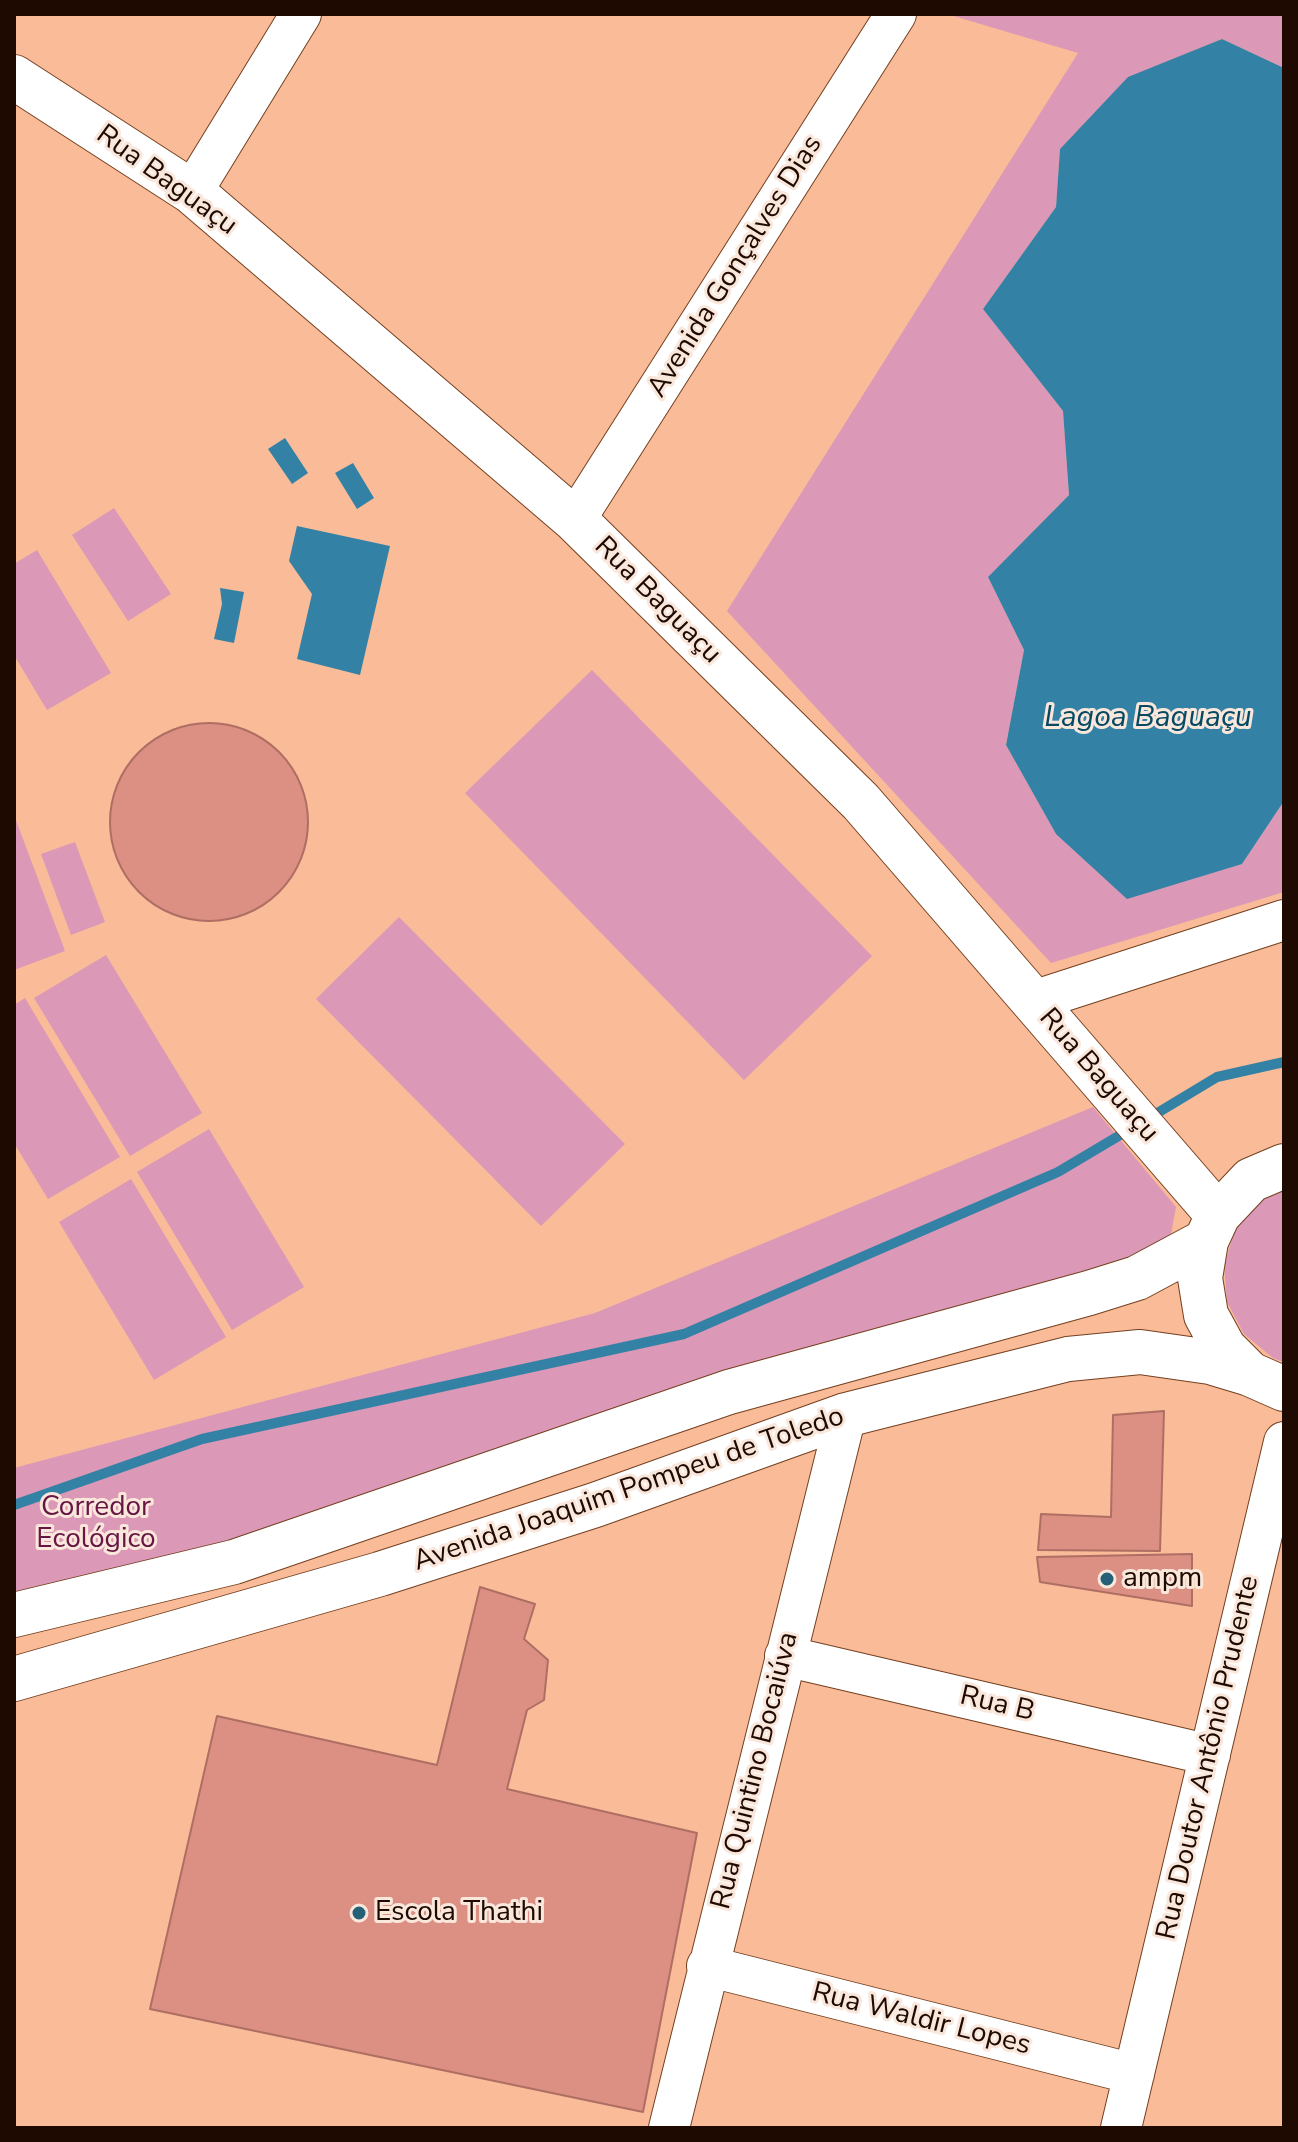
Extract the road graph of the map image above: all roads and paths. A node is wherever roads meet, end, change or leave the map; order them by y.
1 (301, 14) edge
2 (896, 14) edge
3 (14, 77) edge
4 (192, 192) junction
5 (575, 520) junction
6 (1284, 920) edge
7 (1033, 1001) junction
8 (1284, 1166) edge
9 (1212, 1228) junction
10 (1267, 1381) edge
11 (846, 1415) junction
12 (1284, 1442) edge
13 (14, 1615) edge
14 (785, 1656) junction
15 (14, 1679) edge
16 (1210, 1755) junction
17 (707, 1966) junction
18 (1134, 2074) junction
19 (669, 2128) edge
20 (1121, 2128) edge

1 - 4 street
2 - 5 street, Avenida Gonçalves Dias
3 - 4 main road, Rua Baguaçu
4 - 5 main road, Rua Baguaçu
5 - 7 main road, Rua Baguaçu
6 - 7 street
7 - 9 main road, Rua Baguaçu
8 - 9 main road, Avenida Joaquim Pompeu de Toledo
9 - 10 main road
9 - 13 main road, Avenida Joaquim Pompeu de Toledo
10 - 11 main road, Avenida Joaquim Pompeu de Toledo
11 - 14 street, Rua Quintino Bocaiúva
11 - 15 main road, Avenida Joaquim Pompeu de Toledo
12 - 16 street, Rua Doutor Antônio Prudente
14 - 16 street, Rua B
14 - 17 street, Rua Quintino Bocaiúva
16 - 18 street, Rua Doutor Antônio Prudente
17 - 18 street, Rua Waldir Lopes
17 - 19 street, Rua Quintino Bocaiúva
18 - 20 street, Rua Doutor Antônio Prudente

